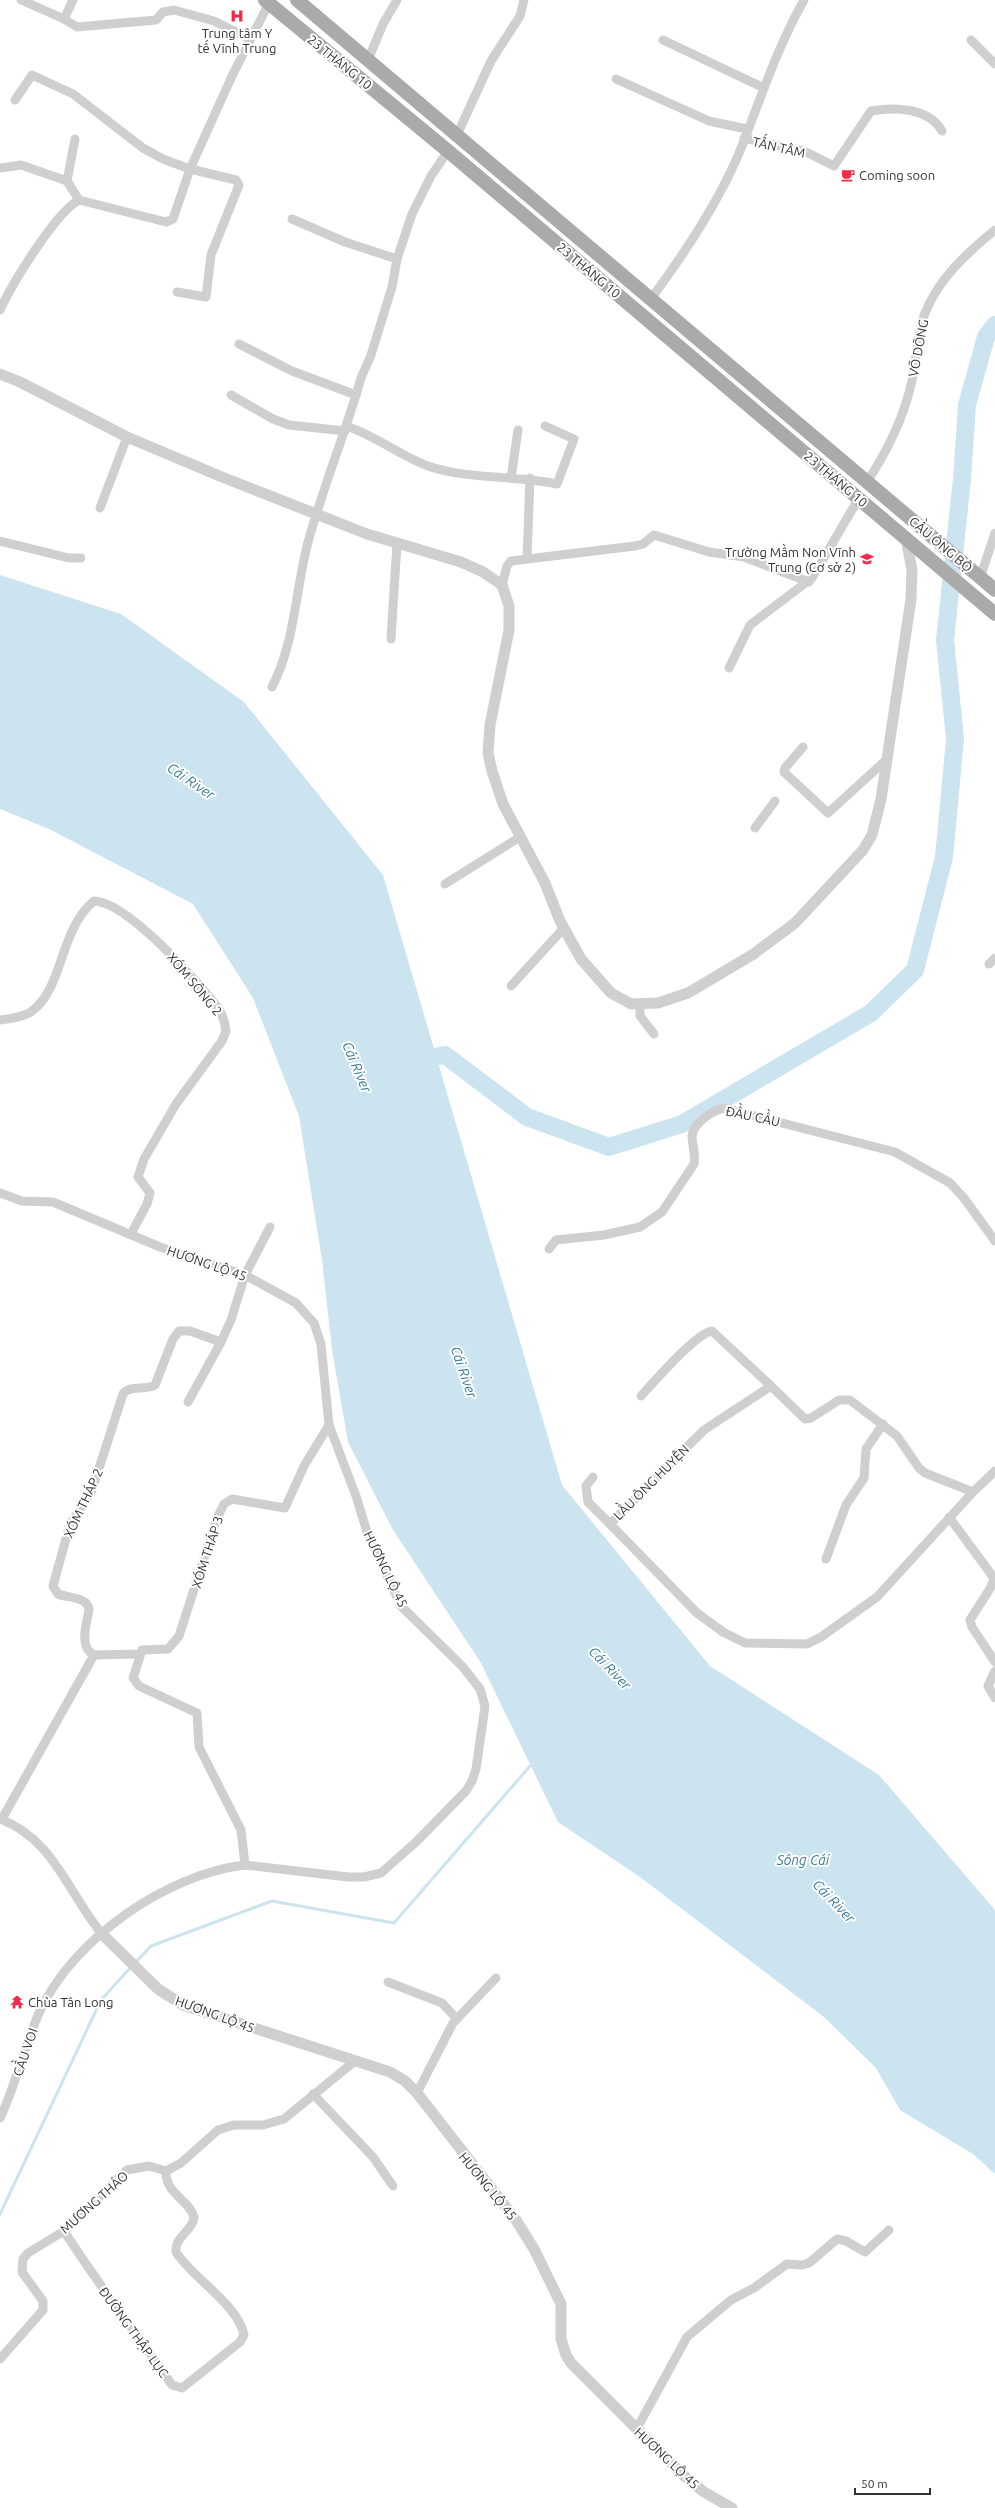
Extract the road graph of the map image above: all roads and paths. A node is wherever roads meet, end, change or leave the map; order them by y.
1 (21, 0) edge
2 (73, 0) edge
3 (396, 0) edge
4 (524, 0) edge
5 (804, 0) edge
6 (267, 2) edge
7 (304, 2) edge
8 (64, 19) junction
9 (250, 39) junction
10 (663, 40) dead end
11 (971, 40) dead end
12 (368, 60) junction
13 (995, 64) edge
14 (616, 79) dead end
15 (764, 88) junction
16 (15, 100) dead end
17 (747, 129) junction
18 (942, 131) dead end
19 (457, 135) junction
20 (744, 138) junction
21 (75, 139) dead end
22 (448, 151) junction
23 (0, 168) edge
24 (190, 169) junction
25 (67, 181) junction
26 (79, 200) junction
27 (292, 219) dead end
28 (995, 230) edge
29 (397, 259) junction
30 (177, 292) dead end
31 (650, 300) junction
32 (0, 310) edge
33 (239, 344) dead end
34 (0, 374) edge
35 (356, 395) junction
36 (231, 396) dead end
37 (545, 426) dead end
38 (346, 429) junction
39 (518, 430) dead end
40 (127, 437) junction
41 (511, 478) junction
42 (530, 478) junction
43 (867, 482) junction
44 (859, 498) junction
45 (100, 508) dead end
46 (316, 514) junction
47 (905, 514) joint
48 (995, 533) edge
49 (909, 540) junction
50 (0, 541) edge
51 (397, 544) junction
52 (81, 558) dead end
53 (527, 558) junction
54 (978, 576) junction
55 (810, 582) junction
56 (502, 585) junction
57 (995, 590) edge
58 (995, 614) edge
59 (391, 639) dead end
60 (729, 668) dead end
61 (272, 687) dead end
62 (803, 747) dead end
63 (885, 761) junction
64 (775, 801) dead end
65 (755, 828) dead end
66 (520, 837) junction
67 (445, 884) dead end
68 (564, 928) junction
69 (510, 986) dead end
70 (640, 1006) junction
71 (0, 1020) edge
72 (654, 1034) dead end
73 (0, 1193) edge
74 (270, 1227) dead end
75 (131, 1234) junction
76 (995, 1241) edge
77 (549, 1249) dead end
78 (245, 1275) junction
79 (220, 1342) junction
80 (771, 1386) junction
81 (641, 1396) dead end
82 (188, 1402) dead end
83 (883, 1424) junction
84 (329, 1425) junction
85 (995, 1471) edge
86 (593, 1477) dead end
87 (973, 1492) junction
88 (949, 1518) junction
89 (610, 1524) junction
90 (826, 1559) dead end
91 (139, 1654) junction
92 (94, 1655) junction
93 (995, 1662) edge
94 (995, 1670) edge
95 (995, 1698) edge
96 (1, 1819) edge
97 (245, 1866) junction
98 (102, 1934) junction
99 (496, 1978) dead end
100 (388, 1982) dead end
101 (457, 2019) junction
102 (355, 2061) junction
103 (417, 2093) junction
104 (313, 2094) junction
105 (0, 2118) edge
106 (166, 2171) junction
107 (393, 2186) dead end
108 (889, 2230) dead end
109 (64, 2231) junction
110 (0, 2359) edge
111 (636, 2430) junction
112 (732, 2508) edge

1 - 8 street
2 - 8 street
3 - 12 street
4 - 19 street
5 - 15 street
6 - 9 street
6 - 22 main road, 23 THÁNG 10
7 - 12 main road, 23 THÁNG 10
8 - 9 street
9 - 24 street
10 - 15 street
11 - 13 street
12 - 19 main road, 23 THÁNG 10
14 - 17 street
15 - 17 street
16 - 24 street
17 - 20 street
18 - 20 street, TẤN TÂM
19 - 22 main road
19 - 31 main road, 23 THÁNG 10
20 - 31 street
21 - 25 street
22 - 29 street
22 - 44 main road, 23 THÁNG 10
23 - 25 street
24 - 26 street
24 - 30 street
25 - 26 street
26 - 32 street
27 - 29 street
28 - 43 street, VÕ DÕNG
29 - 35 street
31 - 43 main road, 23 THÁNG 10
33 - 35 street
34 - 40 street
35 - 38 street
36 - 38 street
37 - 42 street
38 - 41 street
38 - 46 street
39 - 41 street
40 - 45 street
40 - 46 street
41 - 42 street
42 - 53 street
43 - 44 main road
43 - 47 main road, 23 THÁNG 10
44 - 49 main road, 23 THÁNG 10
44 - 55 street
46 - 51 street
46 - 61 street
47 - 54 main road, CẦU ÔNG BỘ
48 - 54 street
49 - 58 main road, CẦU ÔNG BỘ
49 - 63 street
50 - 52 street
51 - 56 street
51 - 59 street
53 - 55 street
53 - 56 street
54 - 57 main road
55 - 60 street
56 - 66 street
62 - 63 street
63 - 70 street
64 - 65 street
66 - 67 street
66 - 68 street
68 - 69 street
68 - 70 street
70 - 72 street
71 - 75 street, XÓM SÔNG 2
73 - 75 street, HƯƠNG LỘ 45
74 - 78 street
75 - 78 street, HƯƠNG LỘ 45
76 - 77 street, ĐẦU CẦU
78 - 79 street
78 - 84 street, HƯƠNG LỘ 45
79 - 82 street
79 - 92 street, XÓM THÁP 2
80 - 81 street
80 - 83 street
80 - 89 street, LẦU ÔNG HUYỆN
83 - 87 street
83 - 90 street
84 - 91 street, XÓM THÁP 3
84 - 97 street, HƯƠNG LỘ 45
85 - 87 street, LẦU ÔNG HUYỆN
86 - 89 street
87 - 88 street, LẦU ÔNG HUYỆN
88 - 89 street, LẦU ÔNG HUYỆN
88 - 93 street
91 - 92 street, XÓM THÁP 3
91 - 97 street
92 - 96 street
94 - 95 street
96 - 98 street
97 - 98 street, HƯƠNG LỘ 45
98 - 102 street, HƯƠNG LỘ 45
98 - 105 street, CẦU VOI
99 - 101 street
100 - 101 street
101 - 103 street
102 - 103 street, HƯƠNG LỘ 45
102 - 104 street
103 - 111 street, HƯƠNG LỘ 45
104 - 106 street
104 - 107 street
106 - 109 street, MƯƠNG THÁO
106 - 109 street, ĐƯỜNG THẬP LỤC
108 - 111 street
109 - 110 street, MƯƠNG THÁO
111 - 112 street, HƯƠNG LỘ 45

